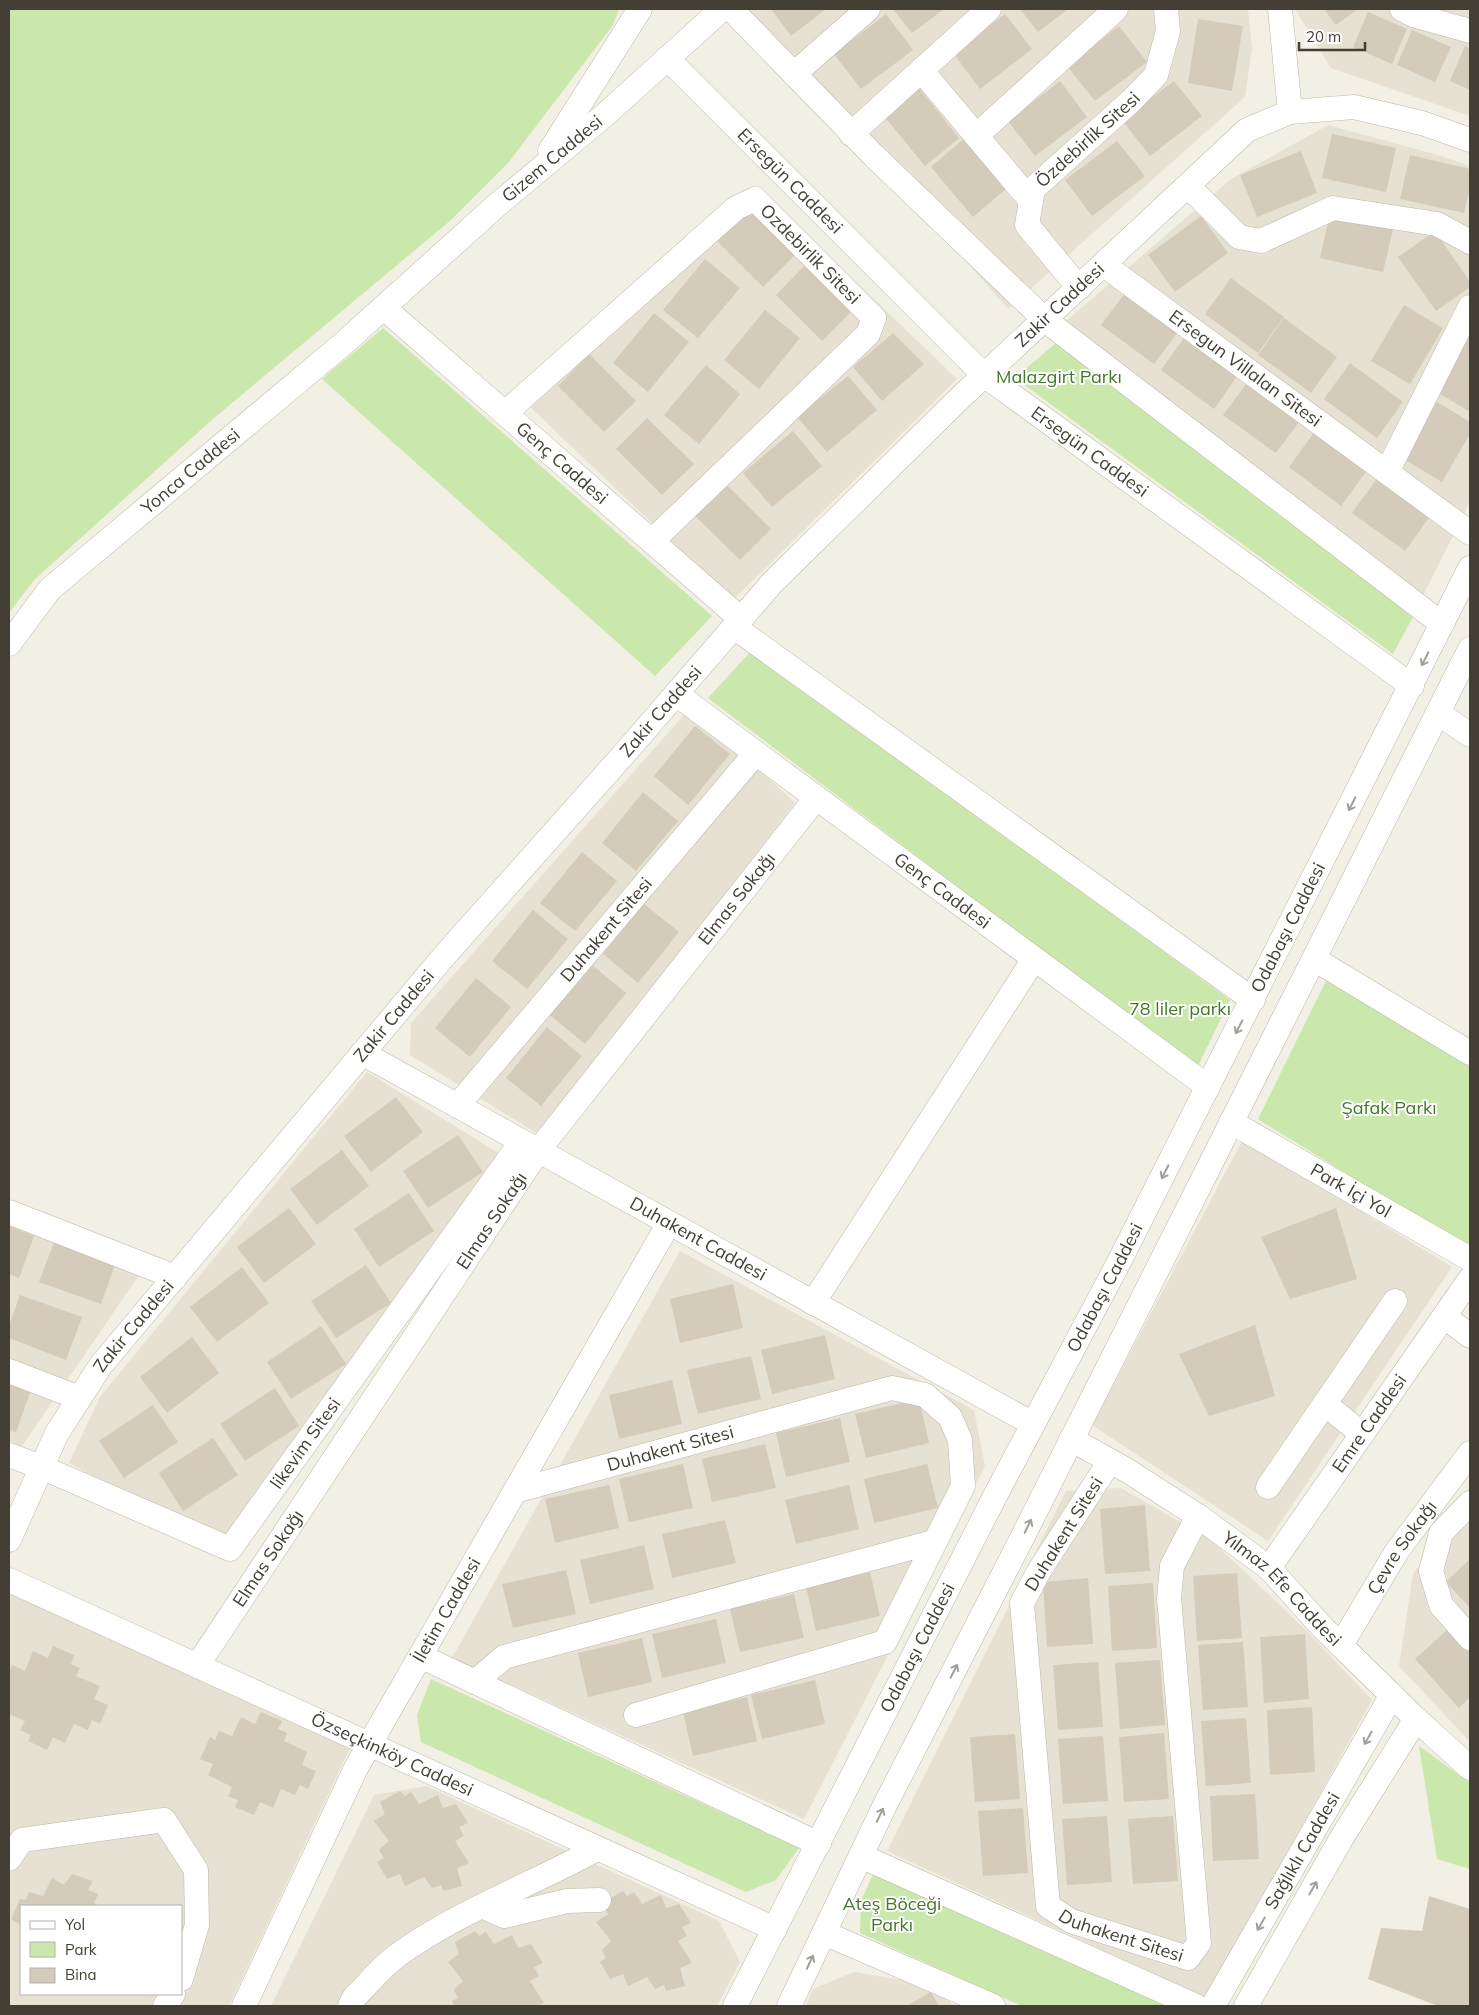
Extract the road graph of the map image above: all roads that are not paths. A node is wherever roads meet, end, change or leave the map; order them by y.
1 (640, 9) edge
2 (722, 9) edge
3 (731, 9) edge
4 (868, 9) edge
5 (989, 9) edge
6 (1116, 9) edge
7 (1166, 9) edge
8 (1280, 9) edge
9 (1402, 9) edge
10 (1470, 32) edge
11 (667, 58) junction
12 (921, 70) junction
13 (794, 74) junction
14 (1290, 112) junction
15 (852, 134) junction
16 (976, 136) junction
17 (1470, 140) edge
18 (537, 171) junction
19 (1188, 186) junction
20 (1031, 201) junction
21 (1470, 242) edge
22 (1104, 265) junction
23 (1079, 288) junction
24 (1470, 306) edge
25 (384, 308) junction
26 (1044, 320) junction
27 (984, 375) junction
28 (505, 413) junction
29 (1387, 472) junction
30 (1470, 533) edge
31 (652, 541) junction
32 (1470, 568) edge
33 (737, 623) junction
34 (1442, 624) junction
35 (9, 644) edge
36 (1470, 649) edge
37 (1412, 686) junction
38 (676, 694) junction
39 (1438, 713) junction
40 (1470, 735) edge
41 (756, 753) junction
42 (816, 798) junction
43 (1034, 959) junction
44 (1314, 959) junction
45 (1253, 1000) junction
46 (362, 1053) junction
47 (1470, 1053) edge
48 (1208, 1087) junction
49 (457, 1106) junction
50 (1231, 1122) junction
51 (529, 1146) junction
52 (9, 1212) edge
53 (669, 1223) junction
54 (1470, 1259) edge
55 (175, 1277) junction
56 (1470, 1279) edge
57 (1395, 1301) dead end
58 (813, 1303) junction
59 (1445, 1317) junction
60 (1470, 1336) edge
61 (9, 1371) edge
62 (80, 1398) junction
63 (1325, 1404) junction
64 (1033, 1424) junction
65 (1362, 1434) junction
66 (1071, 1439) junction
67 (1470, 1454) edge
68 (9, 1455) edge
69 (1110, 1460) junction
70 (41, 1467) junction
71 (1268, 1487) dead end
72 (515, 1491) junction
73 (1467, 1514) edge
74 (1198, 1516) junction
75 (9, 1540) edge
76 (933, 1542) junction
77 (1269, 1568) junction
78 (9, 1580) edge
79 (1470, 1638) edge
80 (1340, 1645) junction
81 (420, 1656) junction
82 (197, 1666) junction
83 (475, 1682) junction
84 (1392, 1695) junction
85 (636, 1715) dead end
86 (1416, 1719) junction
87 (369, 1745) junction
88 (1470, 1768) edge
89 (819, 1844) junction
90 (597, 1849) junction
91 (861, 1856) junction
92 (9, 1859) edge
93 (598, 1900) dead end
94 (482, 1906) junction
95 (775, 1929) junction
96 (824, 1933) junction
97 (182, 1976) edge
98 (172, 1995) edge
99 (165, 2006) edge
100 (244, 2006) edge
101 (350, 2006) edge
102 (735, 2006) edge
103 (789, 2006) edge
104 (993, 2006) edge
105 (1196, 2006) edge
106 (1212, 2006) edge
107 (1246, 2006) edge

1 - 18 street
2 - 11 street, Gizem Caddesi
3 - 13 street
4 - 13 street
5 - 12 street
6 - 16 street
7 - 20 street, Özdebirlik Sitesi
8 - 14 street
9 - 10 street
11 - 18 street, Gizem Caddesi
11 - 27 street, Ersegün Caddesi
12 - 15 street
12 - 16 street
13 - 15 street
14 - 17 street, Zakir Caddesi
14 - 19 street, Zakir Caddesi
15 - 26 street
16 - 20 street
18 - 25 street, Gizem Caddesi
19 - 21 street
19 - 22 street, Zakir Caddesi
20 - 23 street, Özdebirlik Sitesi
22 - 23 street, Zakir Caddesi
22 - 29 street, Ersegun Villalan Sitesi
23 - 26 street, Zakir Caddesi
24 - 29 street
25 - 28 street, Genç Caddesi
25 - 35 street, Yonca Caddesi
26 - 27 street, Zakir Caddesi
26 - 34 street
27 - 33 street, Zakir Caddesi
27 - 37 street, Ersegün Caddesi
28 - 31 street, Genç Caddesi
28 - 31 street, Ozdebirlik Sitesi
29 - 30 street, Ersegun Villalan Sitesi
31 - 33 street, Genç Caddesi
32 - 34 street, Odabaşı Caddesi
33 - 38 street, Zakir Caddesi
33 - 45 street, Genç Caddesi
34 -> 37 street, Odabaşı Caddesi
36 - 39 street, Odabaşı Caddesi
37 -> 45 street, Odabaşı Caddesi
38 - 41 street, Genç Caddesi
38 - 46 street, Zakir Caddesi
39 - 40 street
39 - 44 street, Odabaşı Caddesi
41 - 42 street, Genç Caddesi
41 - 49 street, Duhakent Sitesi
42 - 43 street, Genç Caddesi
42 - 51 street, Elmas Sokağı
43 - 48 street, Genç Caddesi
43 - 58 street
44 - 47 street
44 - 50 street, Odabaşı Caddesi
45 -> 48 street, Odabaşı Caddesi
46 - 49 street, Duhakent Caddesi
46 - 55 street, Zakir Caddesi
48 -> 64 street, Odabaşı Caddesi
49 - 51 street, Duhakent Caddesi
50 - 54 street, Park İçi Yol
50 - 66 street, Odabaşı Caddesi
51 - 53 street, Duhakent Caddesi
51 - 70 street, likevim Sitesi
51 - 82 street, Elmas Sokağı
52 - 55 street
53 - 58 street, Duhakent Caddesi
53 - 72 street, İletim Caddesi
55 - 62 street, Zakir Caddesi
56 - 59 street, Emre Caddesi
57 - 63 street
58 - 64 street, Duhakent Caddesi
59 - 60 street
59 - 65 street, Emre Caddesi
61 - 62 street
62 - 70 street, Zakir Caddesi
63 - 65 street
63 - 71 street
64 - 89 street, Odabaşı Caddesi
65 - 77 street, Emre Caddesi
66 - 69 street, Yılmaz Efe Caddesi
91 -> 66 street, Odabaşı Caddesi
67 - 80 street, Çevre Sokağı
68 - 70 street, likevim Sitesi
69 - 74 street, Yılmaz Efe Caddesi
69 - 74 street, Duhakent Sitesi
70 - 75 street, Zakir Caddesi
72 - 76 street, Duhakent Sitesi
72 - 81 street, İletim Caddesi
73 - 79 street
74 - 77 street, Yılmaz Efe Caddesi
76 - 83 street
76 - 85 street, Duhakent Sitesi
77 - 80 street, Yılmaz Efe Caddesi
78 - 82 street, Özseçkinköy Caddesi
80 - 84 street, Yılmaz Efe Caddesi
81 - 83 street
81 - 87 street, İletim Caddesi
82 - 87 street, Özseçkinköy Caddesi
83 - 89 street
84 - 86 street, Yılmaz Efe Caddesi
84 -> 106 street, Sağlıklı Caddesi
86 - 88 street, Yılmaz Efe Caddesi
107 -> 86 street, Sağlıklı Caddesi
87 - 90 street, Özseçkinköy Caddesi
87 - 100 street, İletim Caddesi
89 - 95 street, Odabaşı Caddesi
90 - 94 street
90 - 95 street, Özseçkinköy Caddesi
91 - 96 street, Odabaşı Caddesi
91 - 105 street
92 - 97 street
93 - 94 street
94 - 101 street
95 - 102 street, Odabaşı Caddesi
103 -> 96 street, Odabaşı Caddesi
96 - 104 street
98 - 99 street

